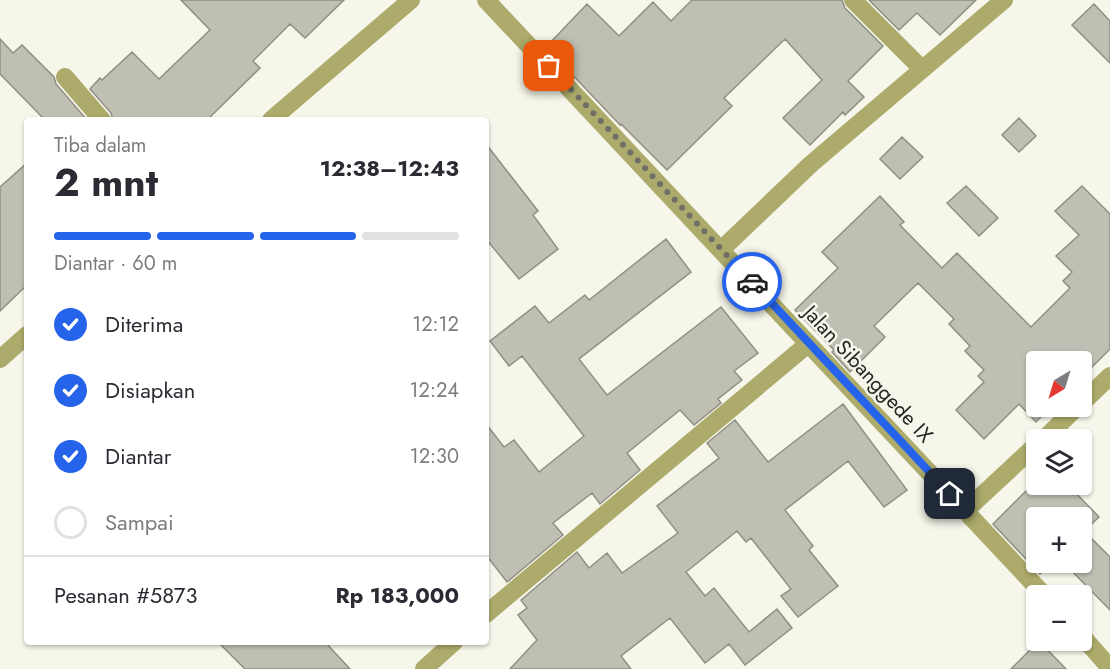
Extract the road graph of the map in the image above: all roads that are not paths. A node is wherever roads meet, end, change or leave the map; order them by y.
1 (411, 0) edge
2 (486, 0) edge
3 (853, 0) edge
4 (1004, 0) edge
5 (921, 68) junction
6 (66, 77) dead end
7 (99, 117) edge
8 (274, 117) edge
9 (722, 249) junction
10 (24, 337) edge
11 (808, 345) junction
12 (2, 352) edge
13 (1110, 376) edge
14 (1092, 393) edge
15 (1067, 417) edge
16 (1054, 429) edge
17 (1026, 454) edge
18 (966, 510) junction
19 (1036, 585) edge
20 (489, 611) edge
21 (451, 645) edge
22 (1092, 647) edge
23 (1110, 668) edge
24 (424, 669) edge

1 - 8 street
2 - 9 street, Jalan Sibanggede IX
3 - 5 street
4 - 5 street
5 - 9 street
6 - 7 street
9 - 11 street, Jalan Sibanggede IX
10 - 12 street
11 - 18 street, Jalan Sibanggede IX
11 - 20 street
13 - 14 street
15 - 16 street
17 - 18 street
18 - 19 street, Jalan Sibanggede IX
21 - 24 street
22 - 23 street

